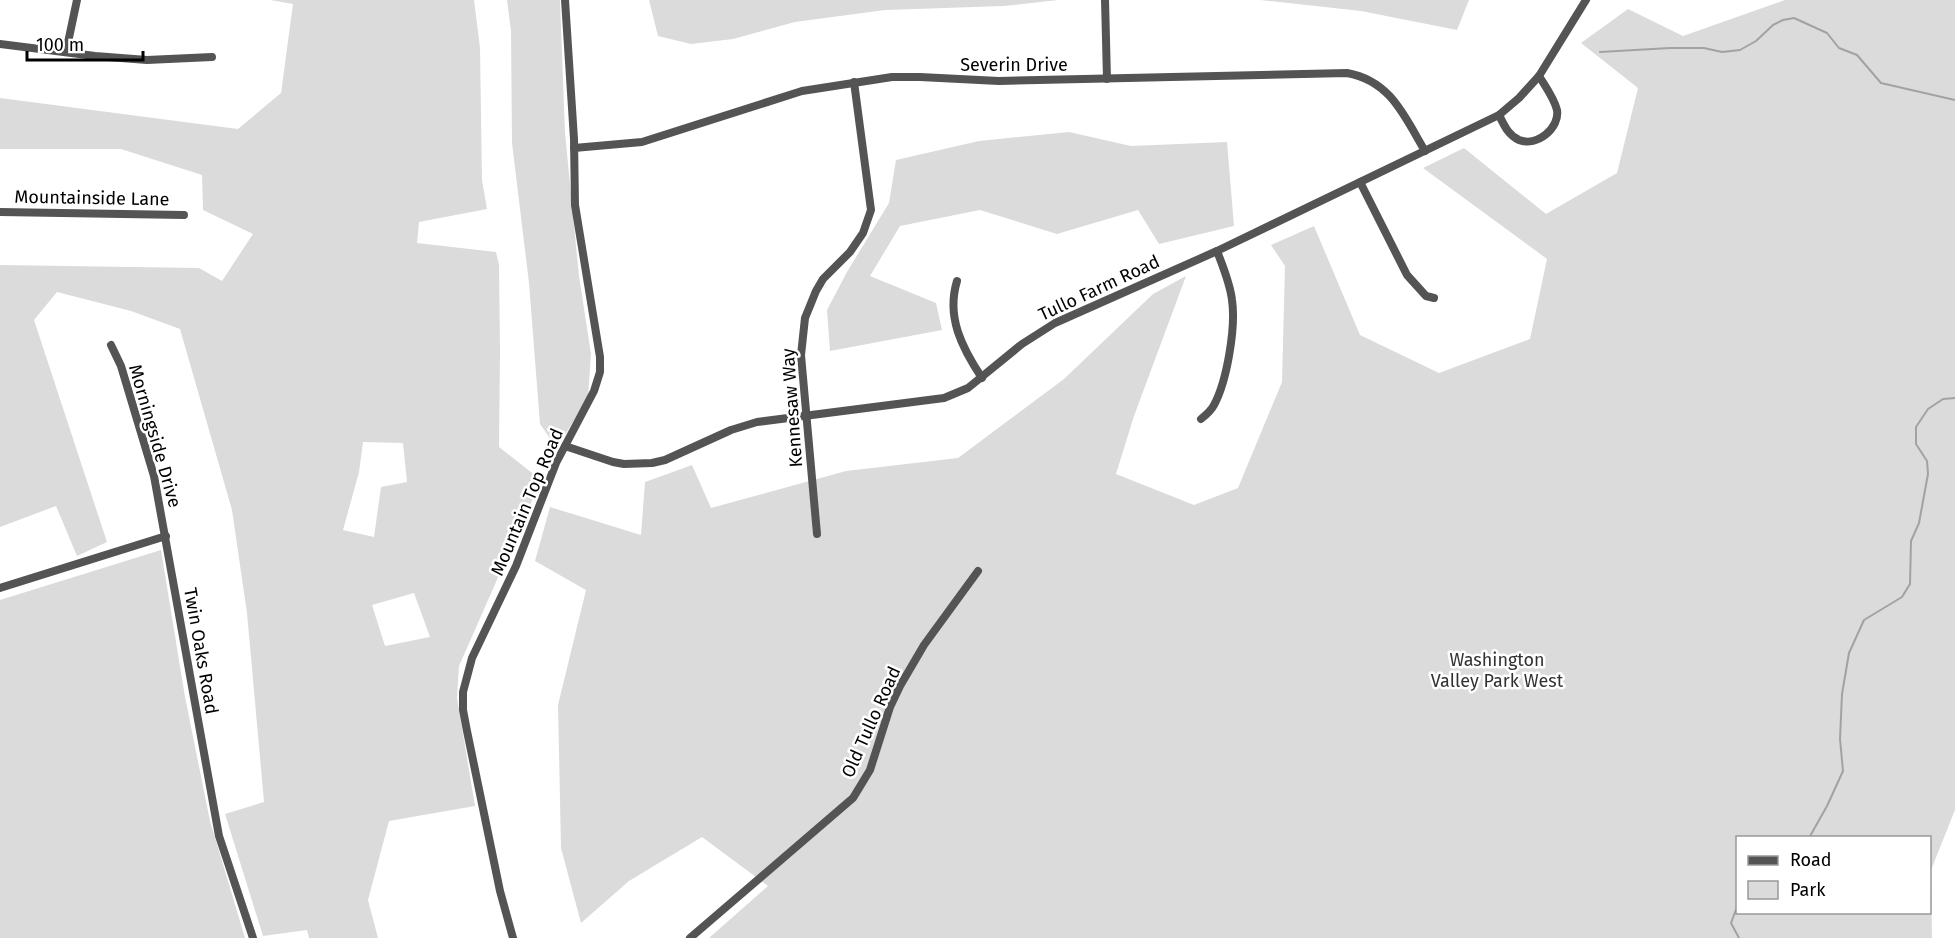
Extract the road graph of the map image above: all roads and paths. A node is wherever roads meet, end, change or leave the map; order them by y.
1 (77, 0) edge
2 (565, 0) edge
3 (1105, 0) edge
4 (1586, 0) edge
5 (0, 44) edge
6 (66, 52) junction
7 (212, 57) dead end
8 (1539, 76) junction
9 (1107, 79) junction
10 (854, 82) junction
11 (1499, 115) junction
12 (574, 148) junction
13 (1425, 151) junction
14 (1360, 182) junction
15 (0, 212) edge
16 (184, 214) dead end
17 (1217, 251) junction
18 (957, 280) dead end
19 (1434, 298) dead end
20 (111, 345) dead end
21 (982, 378) junction
22 (807, 416) junction
23 (1201, 419) dead end
24 (565, 446) junction
25 (817, 534) dead end
26 (166, 536) junction
27 (978, 571) dead end
28 (0, 588) edge
29 (253, 938) edge
30 (513, 938) edge
31 (690, 938) edge

1 - 6 street
2 - 12 street, Mountain Top Road
3 - 9 street
4 - 8 street, Tullo Farm Road
5 - 6 street
6 - 7 street
8 - 11 street, Tullo Farm Road
8 - 11 street
9 - 10 street, Severin Drive
9 - 13 street, Severin Drive
10 - 12 street, Severin Drive
10 - 22 street, Kennesaw Way
11 - 13 street, Tullo Farm Road
12 - 24 street, Mountain Top Road
13 - 14 street, Tullo Farm Road
14 - 17 street, Tullo Farm Road
14 - 19 street
15 - 16 street, Mountainside Lane
17 - 21 street, Tullo Farm Road
17 - 23 street
18 - 21 street
20 - 26 street, Morningside Drive
21 - 22 street, Tullo Farm Road
22 - 24 street, Tullo Farm Road
22 - 25 street, Kennesaw Way
24 - 30 street, Mountain Top Road
26 - 28 street
26 - 29 street, Twin Oaks Road
27 - 31 street, Old Tullo Road

